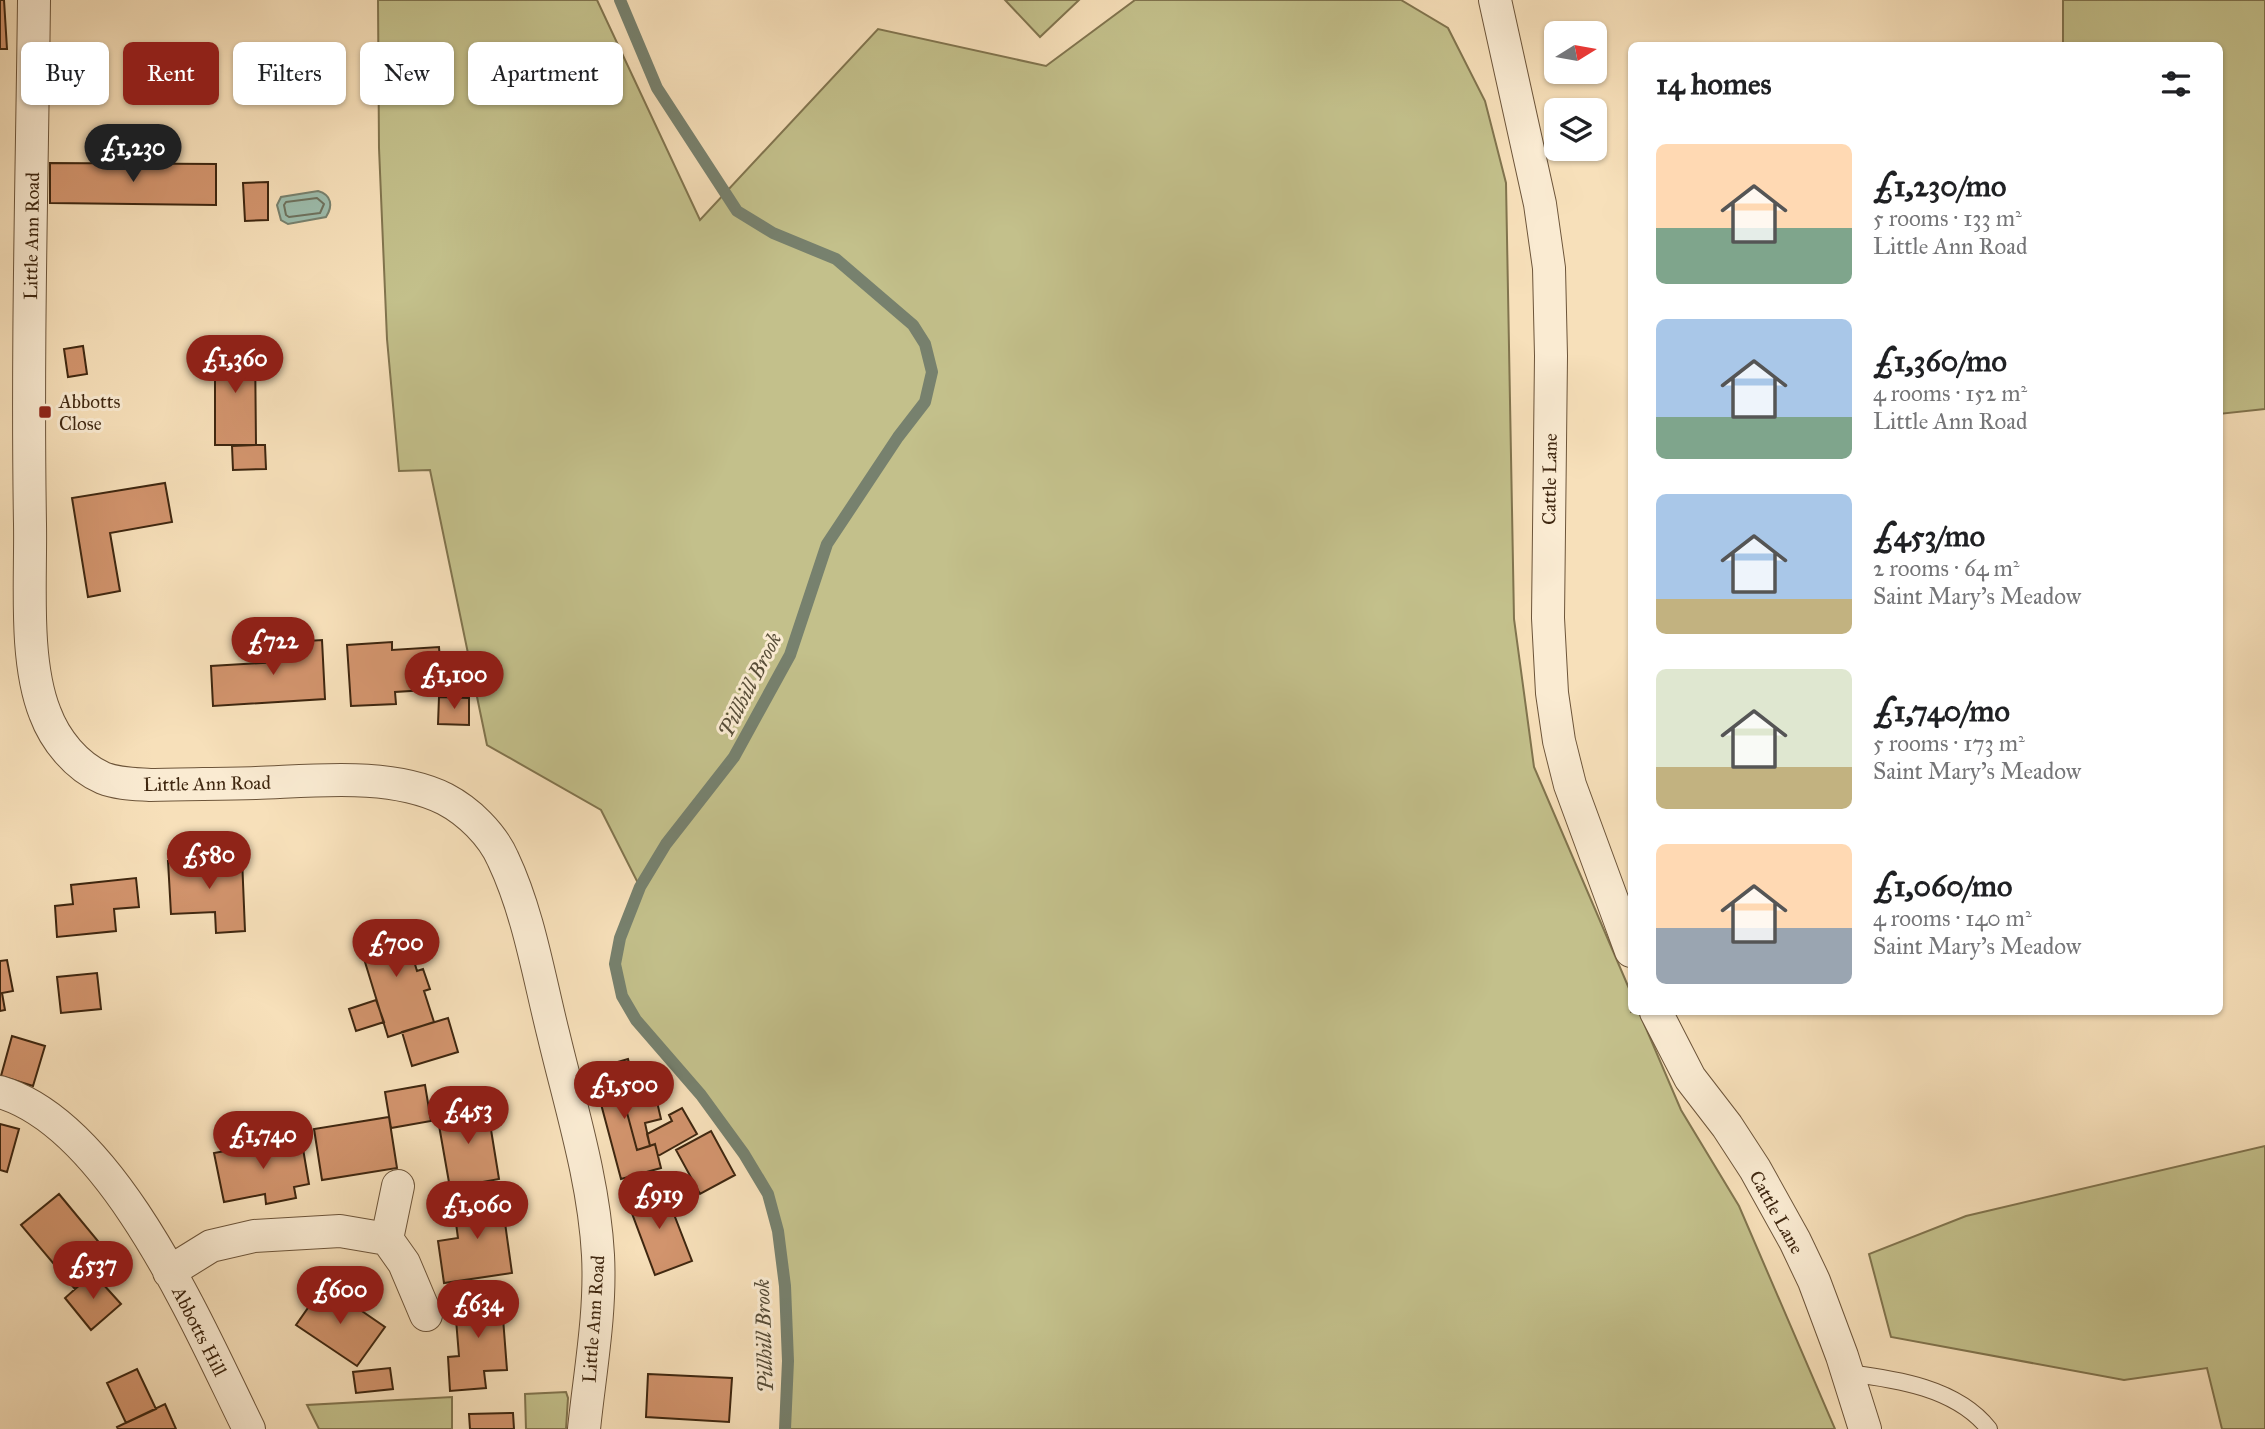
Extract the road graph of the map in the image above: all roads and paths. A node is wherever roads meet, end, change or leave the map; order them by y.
1 (34, 0) edge
2 (1495, 0) edge
3 (15, 475) edge
4 (1628, 943) edge
5 (1658, 1015) edge
6 (0, 1092) edge
7 (398, 1186) dead end
8 (387, 1240) junction
9 (169, 1272) junction
10 (426, 1315) dead end
11 (1847, 1373) junction
12 (249, 1429) edge
13 (584, 1429) edge
14 (1865, 1429) edge
15 (1989, 1429) edge

1 - 3 street, Little Ann Road
2 - 4 street, Cattle Lane
3 - 13 street, Little Ann Road
5 - 11 street, Cattle Lane
6 - 9 street, Abbotts Hill
7 - 8 street
8 - 9 street
8 - 10 street
9 - 12 street, Abbotts Hill
11 - 14 street, Cattle Lane
11 - 15 lane

